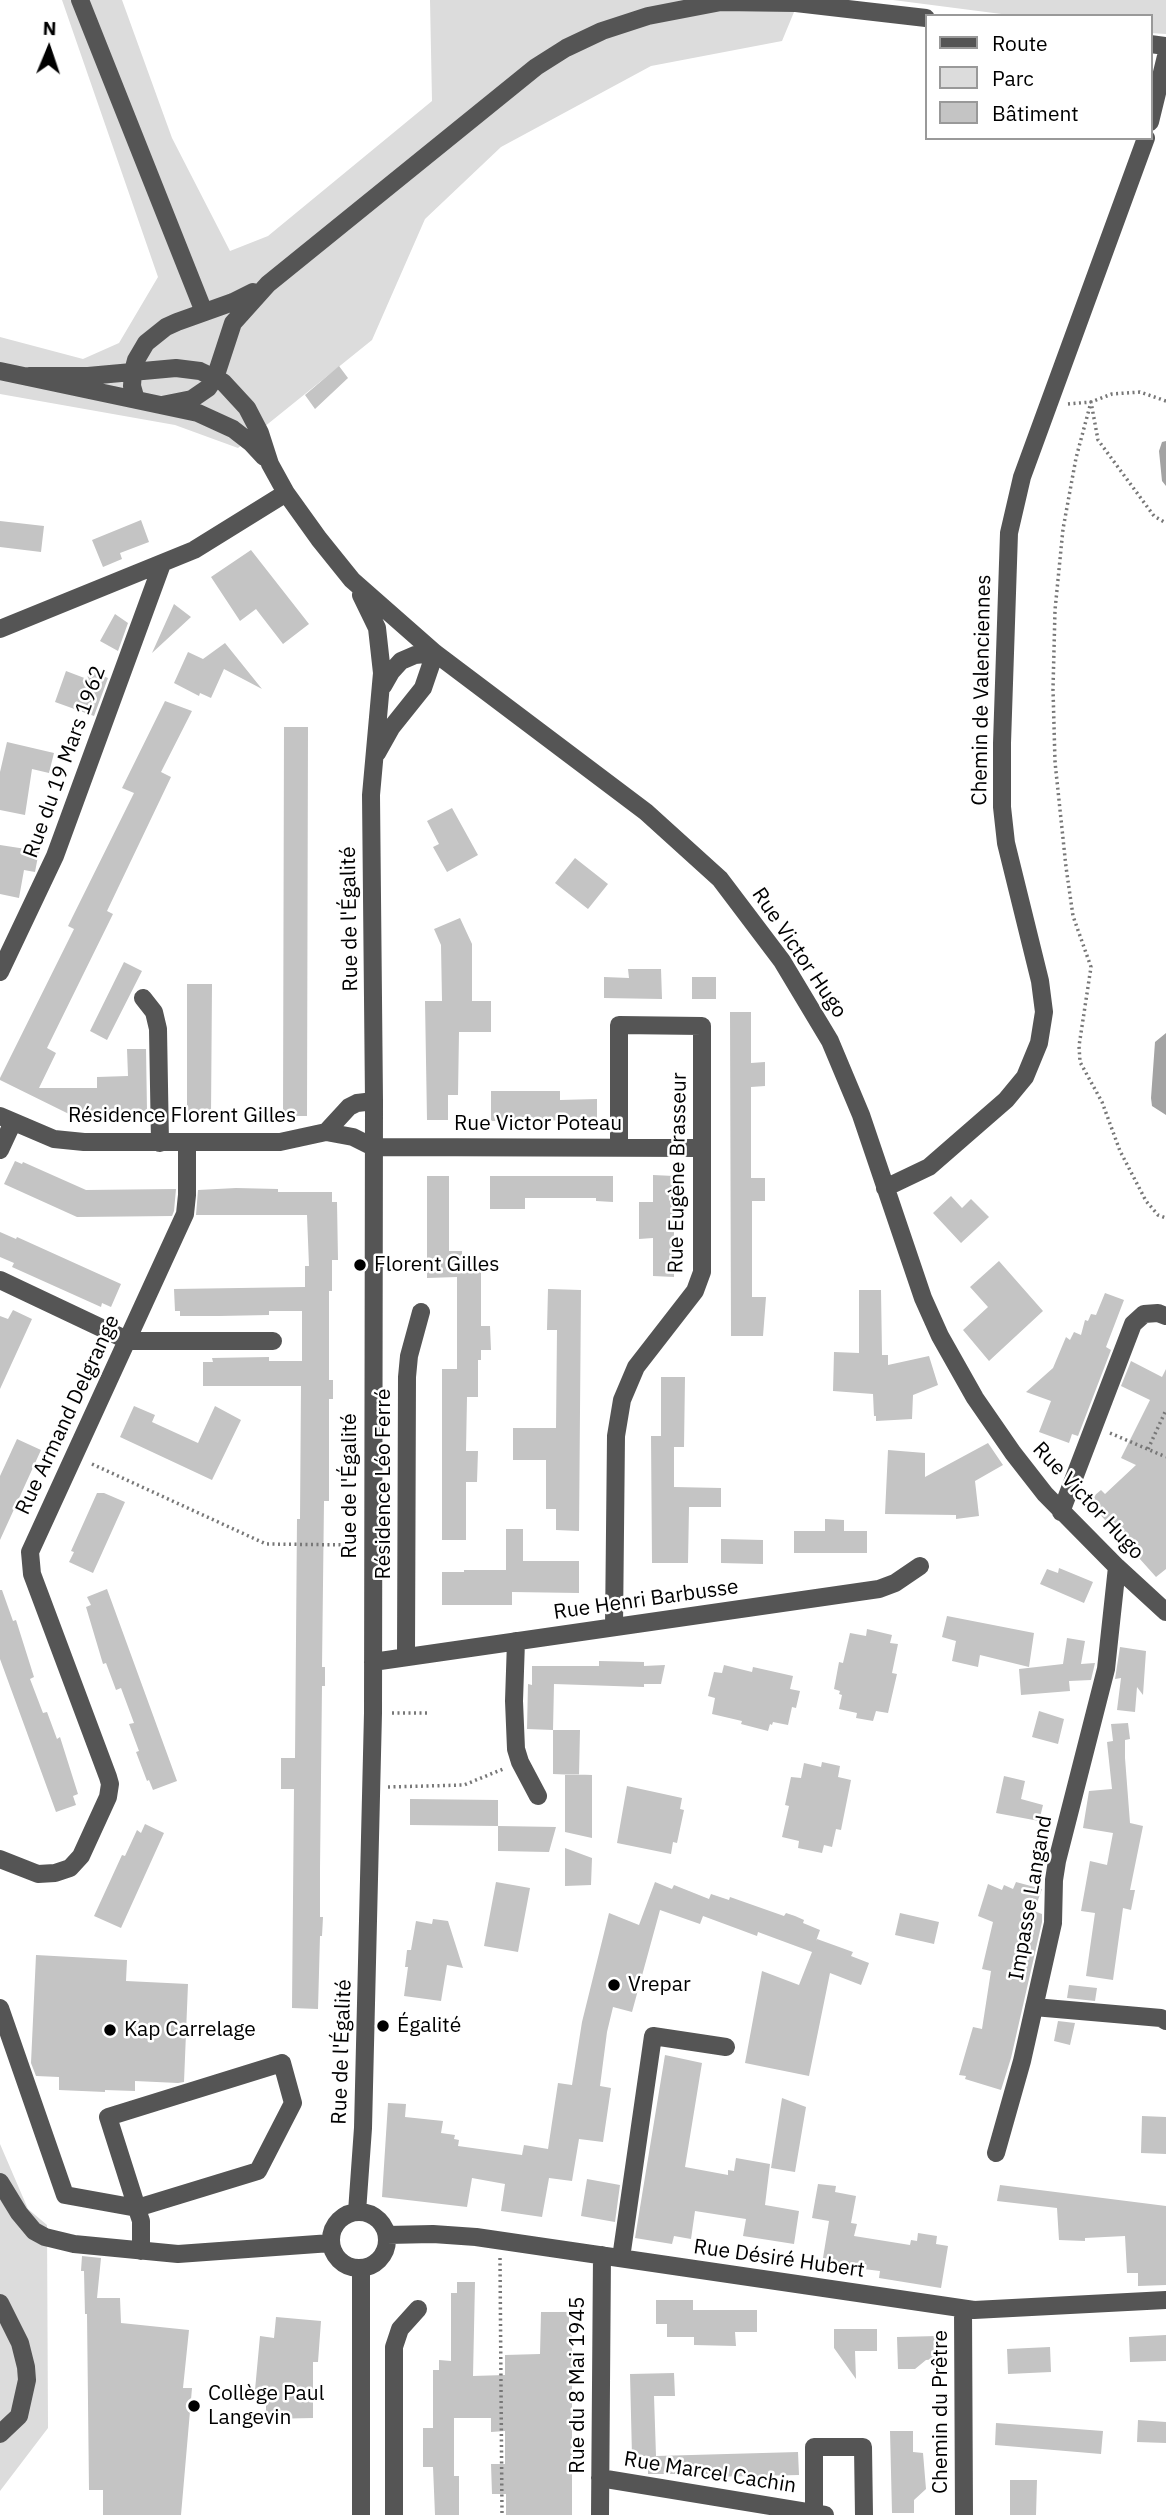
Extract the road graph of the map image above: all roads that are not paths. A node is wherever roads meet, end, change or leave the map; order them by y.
1 (80, 0) edge
2 (925, 18) edge
3 (1166, 55) edge
4 (1152, 114) edge
5 (1145, 140) edge
6 (268, 284) junction
7 (204, 312) junction
8 (133, 370) junction
9 (0, 371) edge
10 (29, 376) junction
11 (215, 378) junction
12 (136, 400) junction
13 (162, 405) junction
14 (270, 464) junction
15 (286, 493) junction
16 (162, 564) junction
17 (352, 580) junction
18 (0, 629) edge
19 (435, 653) junction
20 (382, 689) junction
21 (374, 760) junction
22 (0, 972) edge
23 (143, 998) dead end
24 (374, 1101) junction
25 (7, 1119) edge
26 (326, 1132) junction
27 (187, 1142) junction
28 (160, 1143) junction
29 (373, 1147) junction
30 (619, 1147) junction
31 (702, 1147) junction
32 (0, 1150) edge
33 (885, 1188) junction
34 (0, 1280) edge
35 (421, 1312) dead end
36 (1166, 1316) edge
37 (129, 1341) junction
38 (273, 1341) dead end
39 (1061, 1512) junction
40 (920, 1566) dead end
41 (1117, 1567) junction
42 (1162, 1601) edge
43 (614, 1627) junction
44 (516, 1641) junction
45 (406, 1657) junction
46 (373, 1662) junction
47 (538, 1796) dead end
48 (0, 1859) edge
49 (1034, 2007) junction
50 (0, 2008) edge
51 (1166, 2021) edge
52 (726, 2047) dead end
53 (996, 2153) dead end
54 (0, 2182) edge
55 (137, 2208) junction
56 (357, 2212) junction
57 (387, 2235) junction
58 (331, 2243) junction
59 (141, 2251) junction
60 (602, 2255) junction
61 (621, 2258) junction
62 (361, 2268) junction
63 (1166, 2300) edge
64 (0, 2303) edge
65 (418, 2309) dead end
66 (963, 2309) junction
67 (0, 2434) edge
68 (600, 2478) junction
69 (819, 2514) edge
70 (361, 2515) edge
71 (394, 2515) edge
72 (600, 2515) edge
73 (864, 2515) edge
74 (964, 2515) edge

1 - 7 street
2 - 6 street
3 - 4 street
5 - 33 street, Chemin de Valenciennes
6 - 7 street
6 - 11 street
7 - 8 street
8 - 10 street
8 - 11 street
8 - 12 street
9 - 10 street
10 - 12 street
11 - 13 street
11 - 14 street
12 - 13 street
13 - 14 street
14 - 15 street, Rue Victor Hugo
15 - 16 street
15 - 17 street, Rue Victor Hugo
16 - 18 street
16 - 22 street, Rue du 19 Mars 1962
17 - 19 street, Rue Victor Hugo
17 - 20 street, Rue de l'Égalité
19 - 20 street, Rue de l'Égalité
19 - 21 street, Rue de l'Égalité
19 - 33 street, Rue Victor Hugo
20 - 21 street, Rue de l'Égalité
21 - 24 street, Rue de l'Égalité
23 - 28 street
24 - 26 street, Résidence Florent Gilles
24 - 29 street, Rue de l'Égalité
25 - 28 street, Résidence Florent Gilles
25 - 32 street
26 - 27 street, Résidence Florent Gilles
26 - 29 street, Résidence Florent Gilles
27 - 28 street, Résidence Florent Gilles
27 - 37 street, Rue Armand Delgrange
29 - 30 street, Rue Victor Poteau
29 - 46 street, Rue de l'Égalité
30 - 31 street, Rue Victor Poteau
30 - 31 street, Rue Eugène Brasseur
31 - 43 street, Rue Eugène Brasseur
33 - 39 street, Rue Victor Hugo
34 - 37 street
35 - 45 street, Résidence Léo Ferré
36 - 39 street
37 - 38 street
37 - 48 street, Rue Armand Delgrange
39 - 41 street, Rue Victor Hugo
40 - 43 street, Rue Henri Barbusse
41 - 42 street, Rue Victor Hugo
41 - 49 street, Impasse Langand
43 - 44 street, Rue Henri Barbusse
44 - 45 street, Rue Henri Barbusse
44 - 47 street
45 - 46 street, Rue Henri Barbusse
46 - 56 street, Rue de l'Égalité
49 - 51 street
49 - 53 street, Impasse Langand
50 - 55 street
52 - 61 street
54 - 59 street
55 - 55 street
55 - 59 street
56 - 57 street
56 - 58 street
57 - 60 street, Rue Désiré Hubert
57 - 62 street
58 - 59 street
58 - 62 street
60 - 61 street, Rue Désiré Hubert
60 - 68 street, Rue du 8 Mai 1945
61 - 66 street, Rue Désiré Hubert
62 - 70 street
63 - 66 street, Rue Désiré Hubert
64 - 67 street
65 - 71 street
66 - 74 street, Chemin du Prêtre
68 - 69 street, Rue Marcel Cachin
68 - 72 street, Rue du 8 Mai 1945
69 - 73 street, Rue Marcel Cachin

